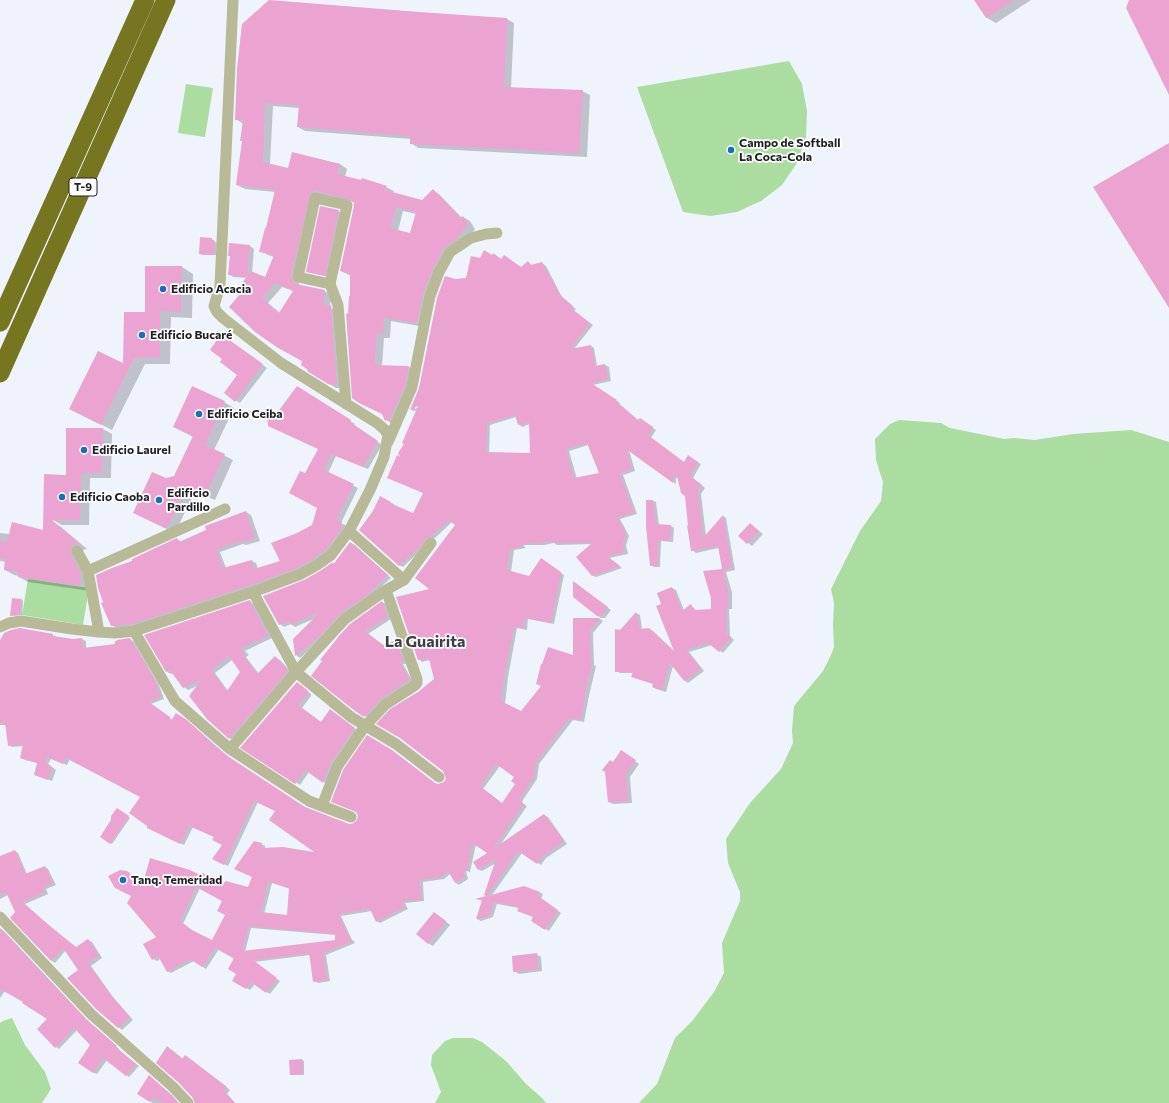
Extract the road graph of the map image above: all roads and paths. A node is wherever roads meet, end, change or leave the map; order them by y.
1 (145, 0) edge
2 (166, 0) edge
3 (233, 0) edge
4 (497, 233) dead end
5 (330, 284) junction
6 (0, 322) edge
7 (0, 374) edge
8 (346, 404) junction
9 (387, 445) junction
10 (225, 509) dead end
11 (349, 531) junction
12 (431, 543) dead end
13 (77, 551) dead end
14 (88, 571) junction
15 (404, 580) junction
16 (386, 590) junction
17 (253, 592) junction
18 (0, 627) edge
19 (134, 631) junction
20 (99, 632) junction
21 (296, 672) junction
22 (365, 726) junction
23 (230, 749) junction
24 (439, 777) dead end
25 (322, 806) junction
26 (351, 818) dead end
27 (0, 917) edge
28 (188, 1103) edge

1 - 6 highway, T-9
2 - 7 highway, T-9
3 - 8 street
4 - 9 street
5 - 5 street
5 - 8 street
8 - 9 street
9 - 11 street
10 - 14 street
11 - 15 street
11 - 17 street
12 - 15 street
13 - 14 street
14 - 20 street
15 - 16 street
16 - 21 street
16 - 22 street
17 - 19 street
17 - 21 street
18 - 20 street
19 - 20 street
19 - 23 street
21 - 22 street
21 - 23 street
22 - 24 street
22 - 25 street
23 - 25 street
25 - 26 street
27 - 28 street

